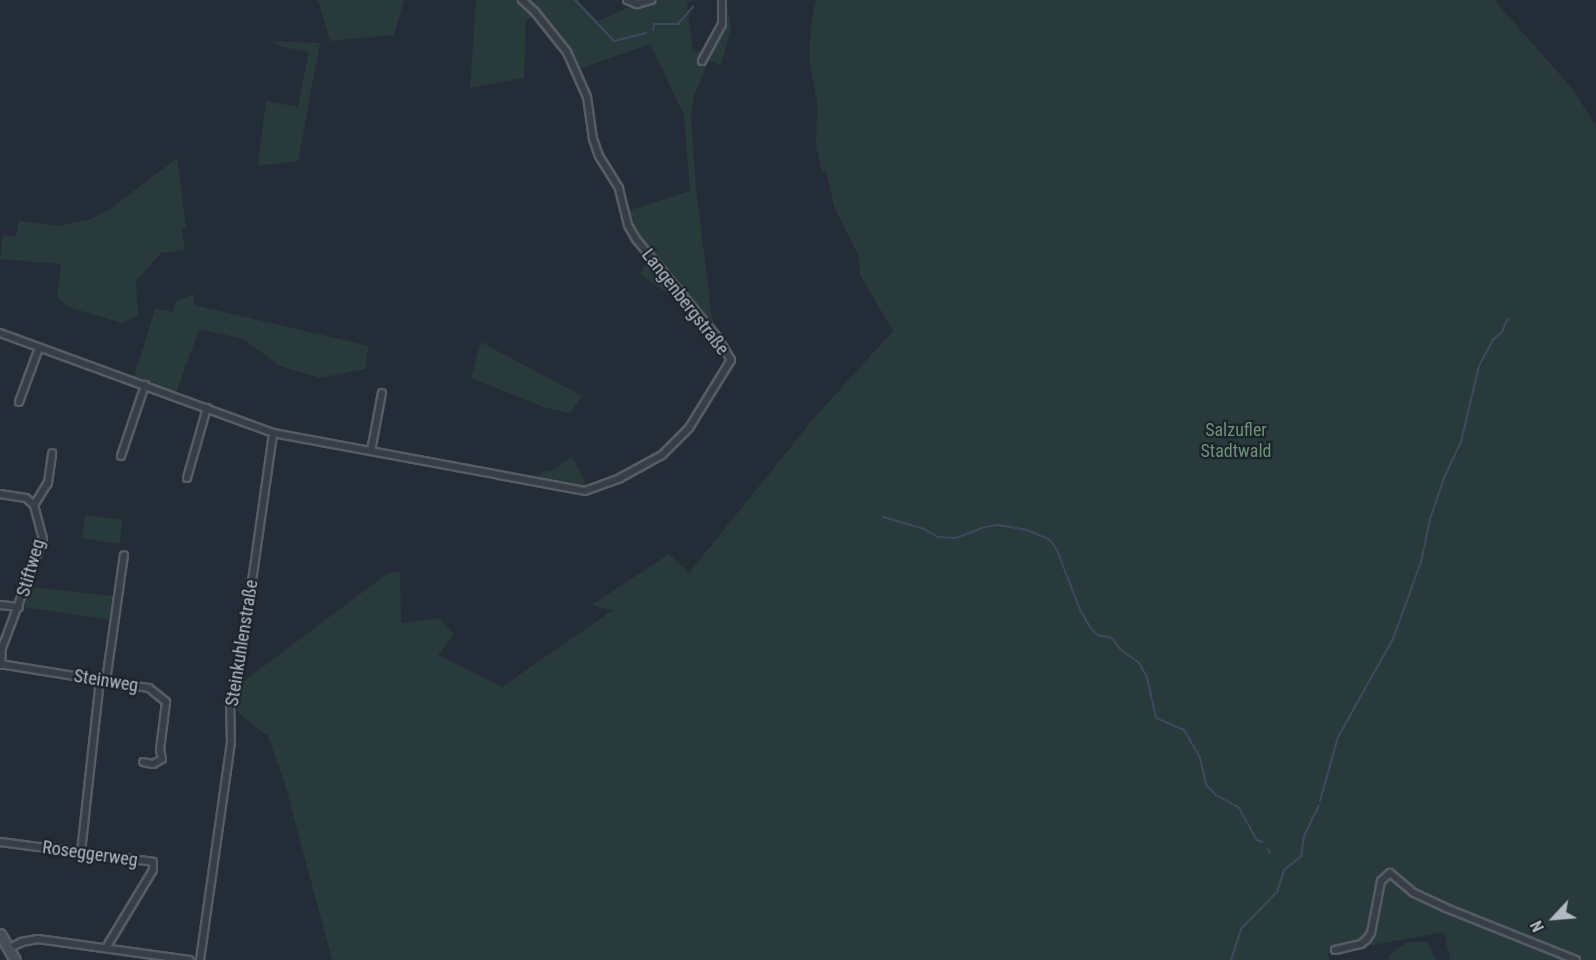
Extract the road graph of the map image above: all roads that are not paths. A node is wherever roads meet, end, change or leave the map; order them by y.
1 (522, 0) edge
2 (627, 0) edge
3 (651, 0) edge
4 (722, 0) edge
5 (702, 61) dead end
6 (0, 333) edge
7 (39, 348) junction
8 (145, 385) junction
9 (382, 393) dead end
10 (19, 402) dead end
11 (207, 408) junction
12 (273, 433) junction
13 (371, 451) junction
14 (52, 453) dead end
15 (121, 456) dead end
16 (188, 478) dead end
17 (0, 494) edge
18 (34, 505) junction
19 (124, 555) dead end
20 (0, 605) edge
21 (19, 607) junction
22 (0, 665) edge
23 (103, 680) junction
24 (143, 762) dead end
25 (0, 842) edge
26 (81, 852) junction
27 (0, 934) edge
28 (106, 948) junction
29 (8, 949) junction
30 (1335, 950) dead end
31 (15, 960) edge
32 (190, 960) edge
33 (200, 960) edge
34 (1576, 960) edge

1 - 13 street, Langenbergstraße
2 - 3 street
4 - 5 street
6 - 7 street, Langenbergstraße
7 - 8 street, Langenbergstraße
7 - 10 street
8 - 11 street, Langenbergstraße
8 - 15 street
9 - 13 street
11 - 12 street, Langenbergstraße
11 - 16 street
12 - 13 street, Langenbergstraße
12 - 33 street, Steinkuhlenstraße
14 - 18 street
17 - 18 street
18 - 21 street, Stiftweg
19 - 23 street
20 - 21 street
21 - 22 street, Stiftweg
22 - 23 street, Steinweg
23 - 24 street, Steinweg
23 - 26 street
25 - 26 street, Roseggerweg
26 - 28 street, Roseggerweg
27 - 29 main road
28 - 29 street
28 - 32 street
29 - 31 main road
30 - 34 street

